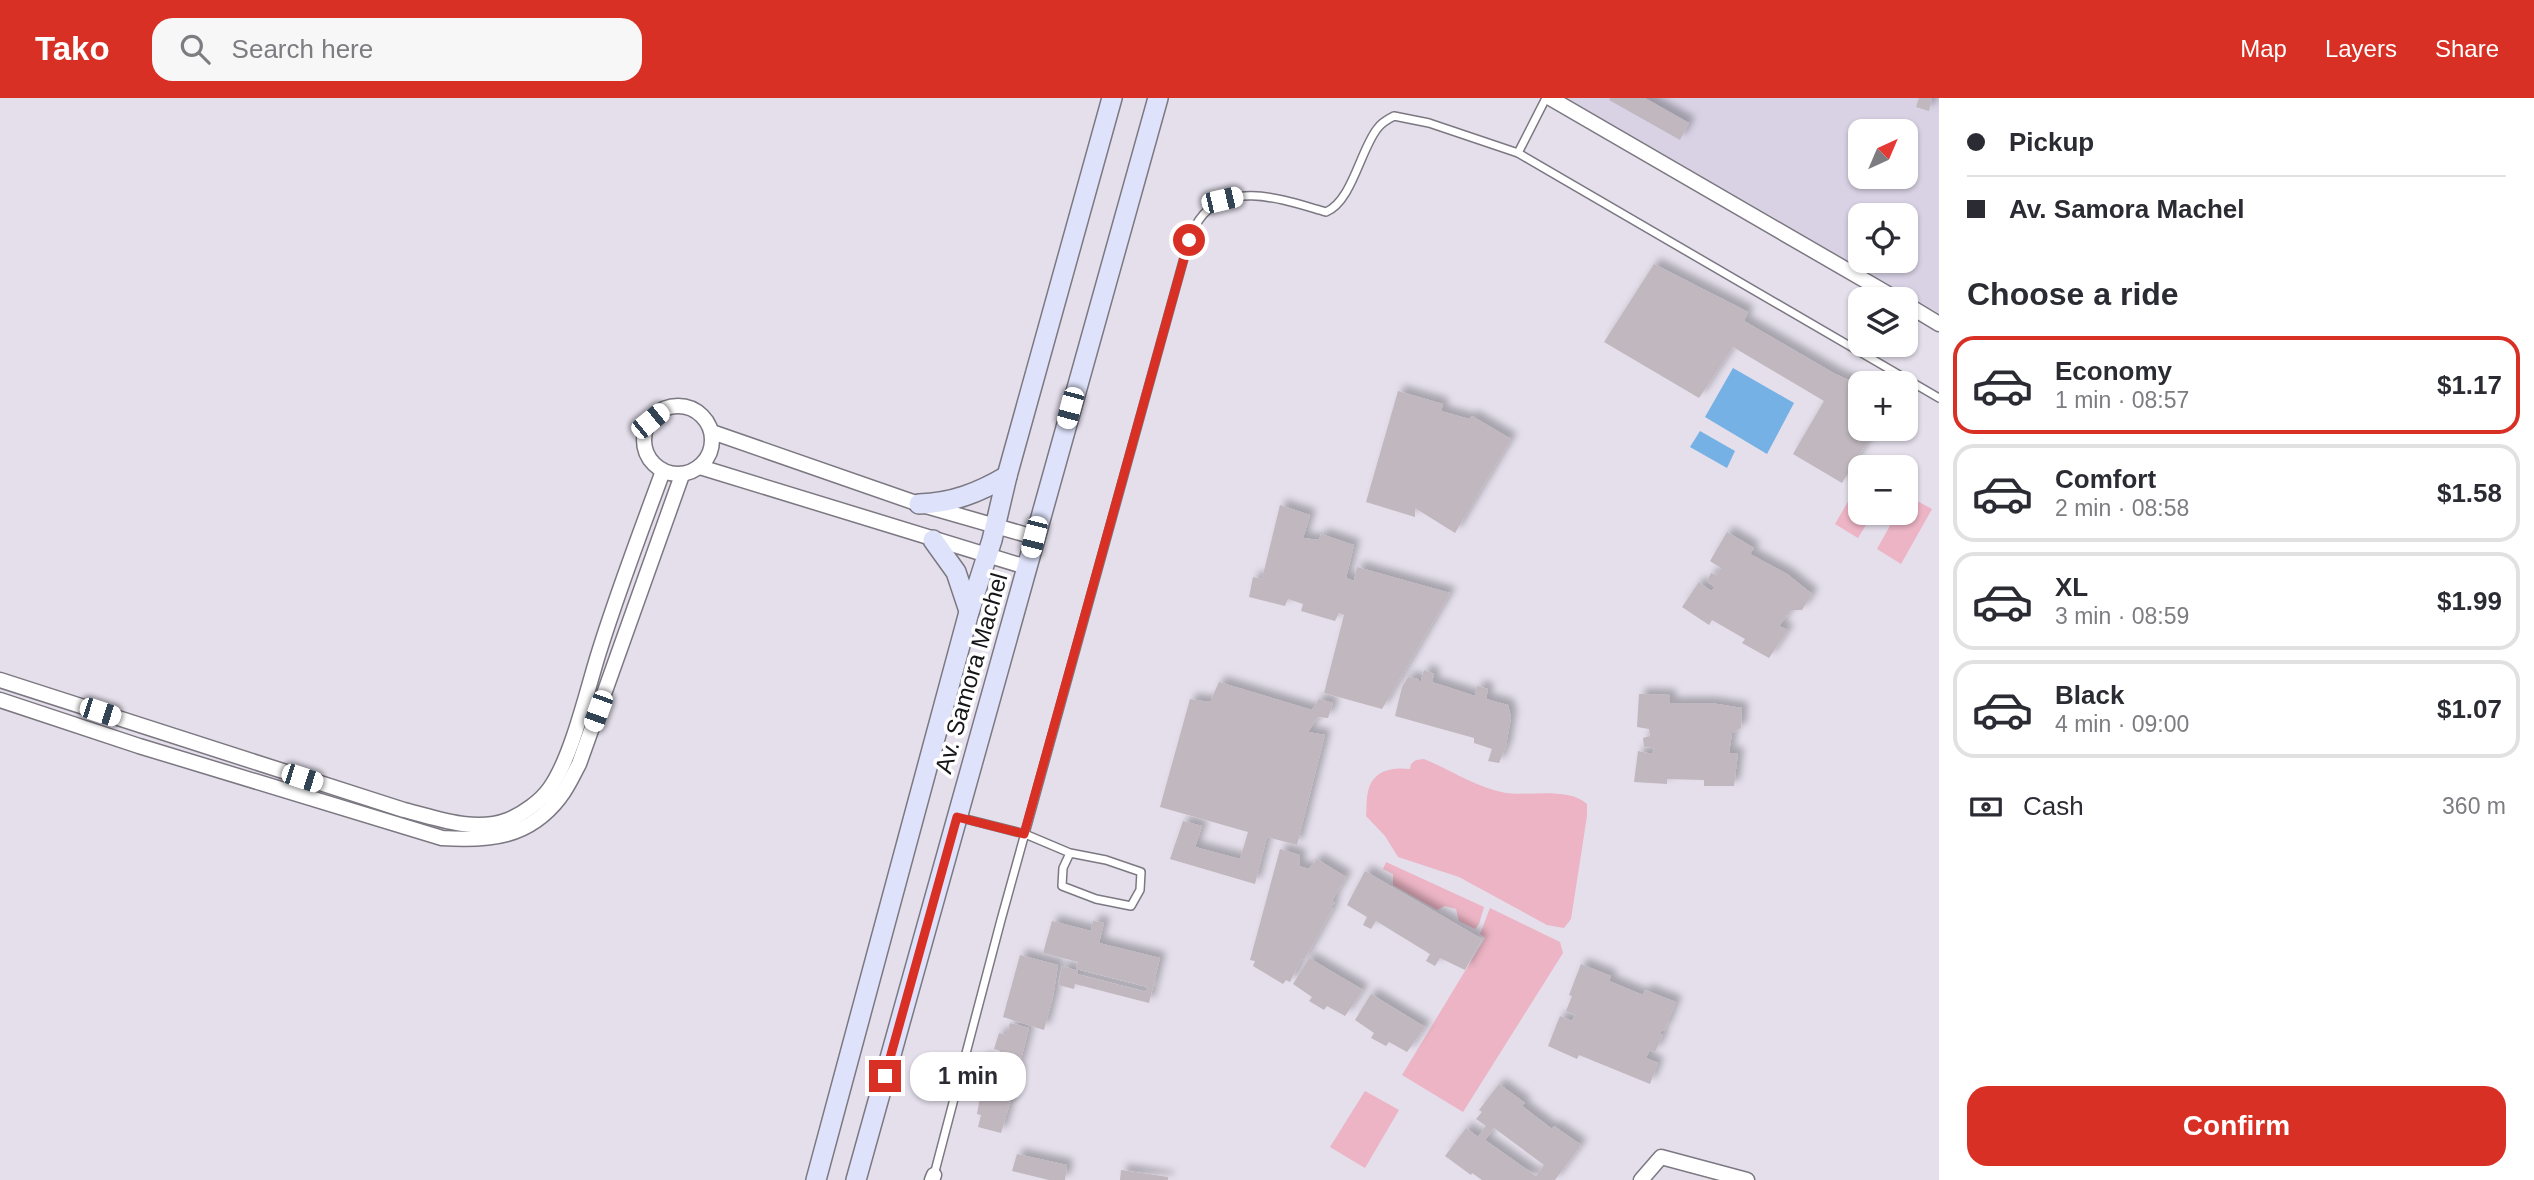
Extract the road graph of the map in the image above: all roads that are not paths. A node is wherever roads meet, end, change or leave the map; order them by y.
1 (1112, 98) edge
2 (1158, 98) edge
3 (1548, 98) edge
4 (1518, 153) junction
5 (1876, 287) edge
6 (1918, 311) edge
7 (1939, 324) edge
8 (1939, 398) edge
9 (712, 432) junction
10 (700, 467) junction
11 (663, 471) junction
12 (682, 475) junction
13 (1007, 476) junction
14 (919, 504) junction
15 (995, 525) junction
16 (1034, 537) junction
17 (933, 540) junction
18 (988, 554) junction
19 (1026, 567) junction
20 (969, 612) junction
21 (0, 680) edge
22 (0, 700) edge
23 (957, 817) junction
24 (1024, 834) junction
25 (1070, 853) junction
26 (933, 1178) edge
27 (816, 1180) edge
28 (856, 1180) edge
29 (1641, 1180) edge
30 (1746, 1180) edge

1 - 13 main road, Av. Samora Machel
2 - 16 main road, Av. Samora Machel
3 - 4 lane
3 - 5 street
4 - 8 lane
4 - 24 lane
6 - 7 street
9 - 10 street
9 - 11 street
9 - 14 street
10 - 12 street
10 - 17 street
11 - 12 street
11 - 21 street
12 - 22 street
13 - 14 main road
13 - 15 main road, Av. Samora Machel
14 - 15 street
15 - 16 street
15 - 18 main road, Av. Samora Machel
16 - 19 main road, Av. Samora Machel
17 - 18 street
17 - 20 main road
18 - 19 street
18 - 20 main road, Av. Samora Machel
19 - 23 main road, Av. Samora Machel
20 - 27 main road, Av. Samora Machel
23 - 24 lane
23 - 28 main road, Av. Samora Machel
24 - 25 lane
24 - 26 lane
25 - 25 lane
29 - 30 street

